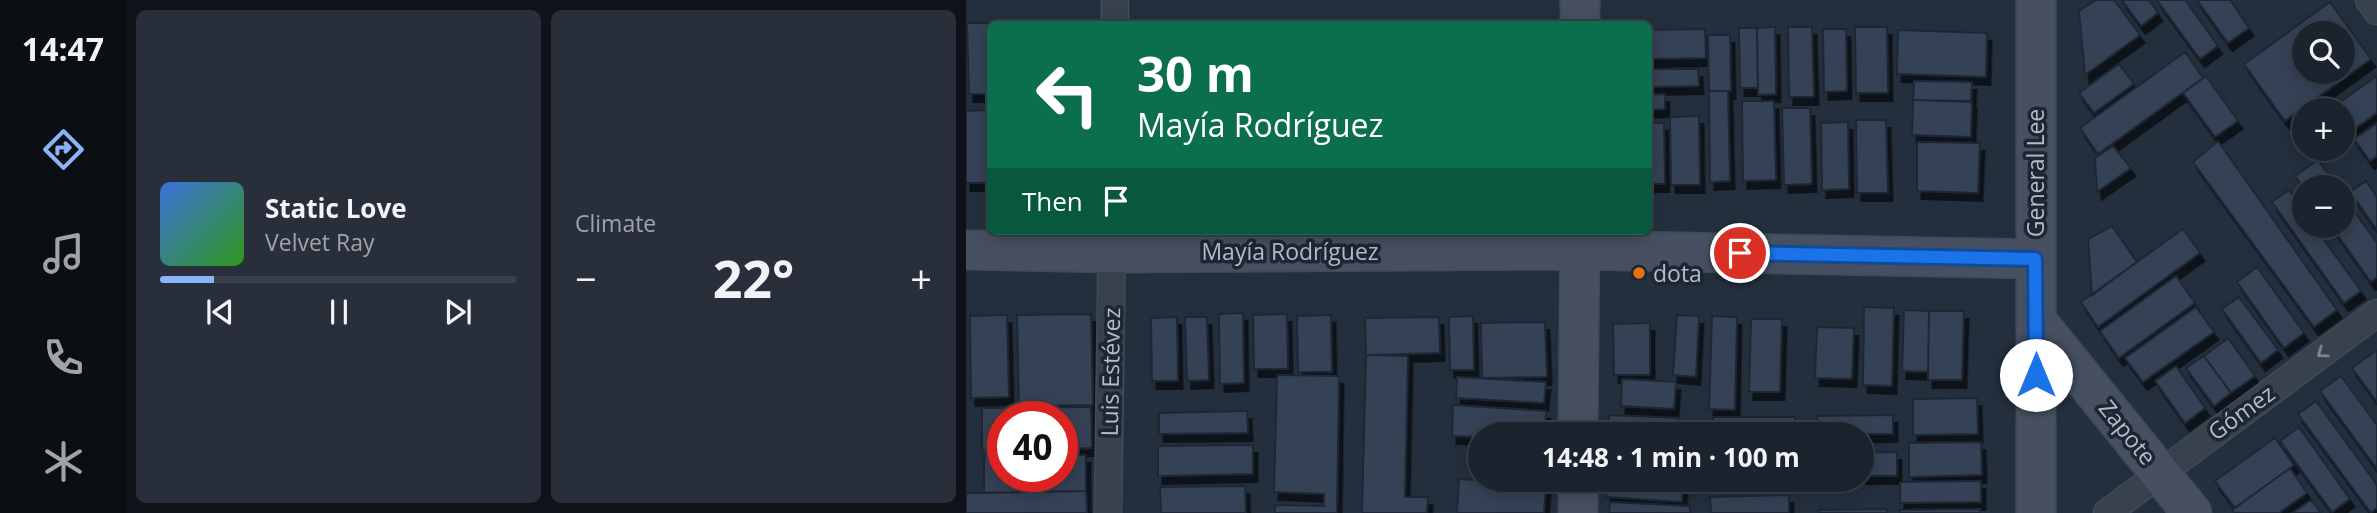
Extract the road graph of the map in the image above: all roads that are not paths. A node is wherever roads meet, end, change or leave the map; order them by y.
1 (1115, 0) edge
2 (1580, 0) edge
3 (2369, 0) edge
4 (2039, 2) edge
5 (2377, 11) edge
6 (1115, 21) edge
7 (1580, 21) edge
8 (1580, 240) edge
9 (1112, 242) edge
10 (966, 250) edge
11 (2035, 259) junction
12 (2377, 313) edge
13 (2036, 320) junction
14 (1578, 422) edge
15 (2160, 472) junction
16 (1578, 492) edge
17 (1108, 513) edge
18 (1578, 513) edge
19 (2036, 513) edge
20 (2107, 513) edge
21 (2192, 513) edge

1 - 6 street
2 - 7 main road
3 - 5 street
4 - 11 main road, General Lee
8 - 9 main road, Mayía Rodríguez
8 - 11 main road, Mayía Rodríguez
8 - 14 main road
9 - 10 main road, Mayía Rodríguez
9 - 17 street, Luis Estévez
11 - 13 main road, General Lee
12 -> 15 street, Gómez
13 - 15 main road, Zapote
13 - 19 main road, General Lee
15 - 20 street, Gómez
15 - 21 main road, Zapote
16 - 18 main road

